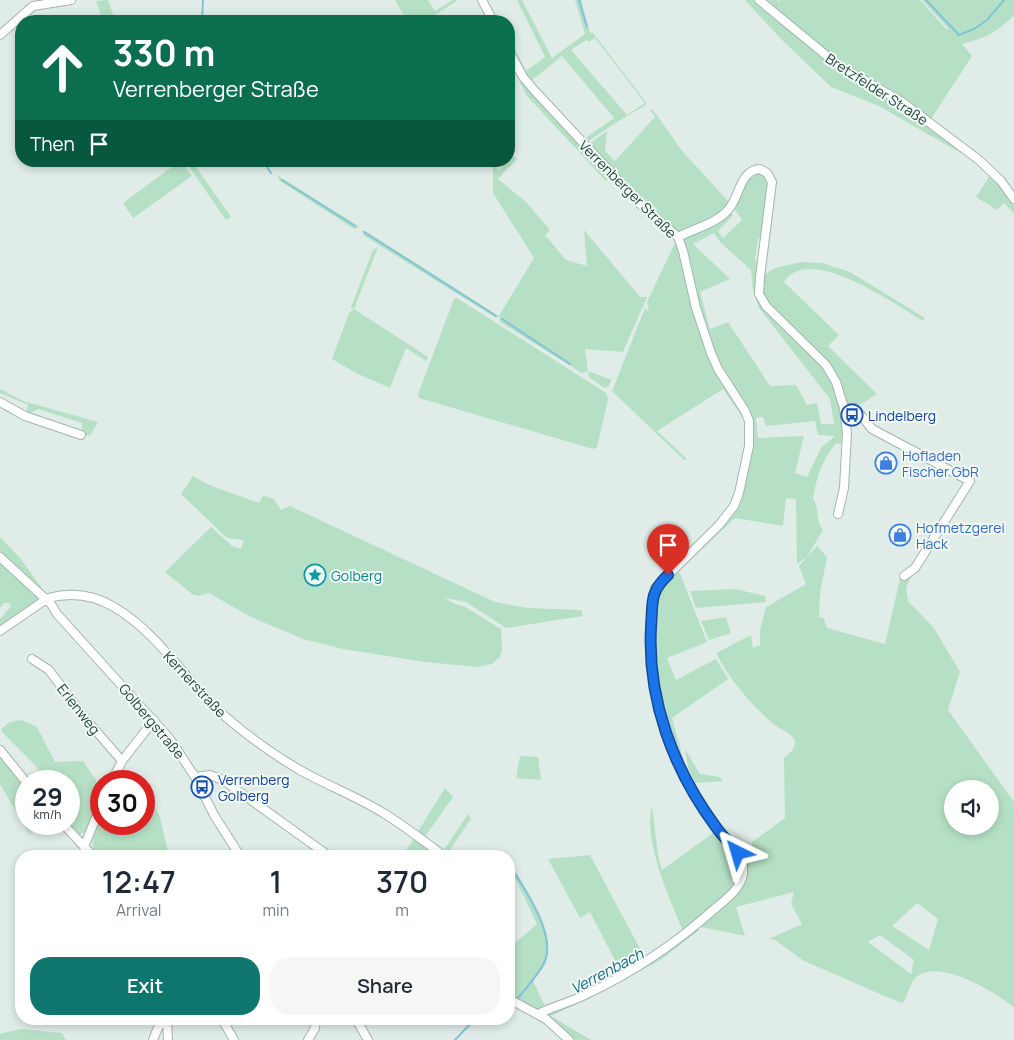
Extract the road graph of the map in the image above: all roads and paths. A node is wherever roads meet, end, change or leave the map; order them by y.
1 (71, 0) edge
2 (482, 0) edge
3 (759, 0) edge
4 (32, 3) edge
5 (20, 15) edge
6 (490, 15) edge
7 (15, 20) edge
8 (0, 35) edge
9 (515, 62) edge
10 (1014, 199) edge
11 (678, 237) junction
12 (0, 402) edge
13 (844, 408) junction
14 (81, 435) dead end
15 (838, 514) dead end
16 (0, 557) edge
17 (904, 576) dead end
18 (45, 600) junction
19 (0, 631) edge
20 (32, 659) dead end
21 (154, 720) junction
22 (0, 750) edge
23 (122, 761) junction
24 (16, 770) edge
25 (118, 770) edge
26 (195, 777) junction
27 (90, 832) edge
28 (73, 835) edge
29 (84, 847) junction
30 (87, 850) edge
31 (236, 850) edge
32 (321, 850) edge
33 (436, 850) edge
34 (515, 1002) edge
35 (538, 1014) junction
36 (159, 1025) edge
37 (167, 1025) edge
38 (225, 1025) edge
39 (315, 1025) edge
40 (359, 1025) edge
41 (567, 1038) edge
42 (153, 1040) edge
43 (168, 1040) edge
44 (234, 1040) edge
45 (308, 1040) edge
46 (368, 1040) edge

1 - 4 street
2 - 6 street
3 - 10 street, Bretzfelder Straße
4 - 5 street
7 - 8 street
9 - 11 street, Verrenberger Straße
11 - 13 street
11 - 35 street, Verrenberger Straße
12 - 14 street
13 - 15 street
13 - 17 street
16 - 18 street, Golbergstraße
18 - 19 street
18 - 21 street, Golbergstraße
18 - 33 street, Kernerstraße
20 - 23 street, Erlenweg
21 - 23 street
21 - 26 street, Golbergstraße
22 - 24 street
23 - 25 street
26 - 31 street, Golbergstraße
26 - 32 street
27 - 29 street
28 - 29 street
29 - 30 street
34 - 35 street
35 - 41 street
36 - 42 street
37 - 43 street
38 - 44 street
39 - 45 street
40 - 46 street

